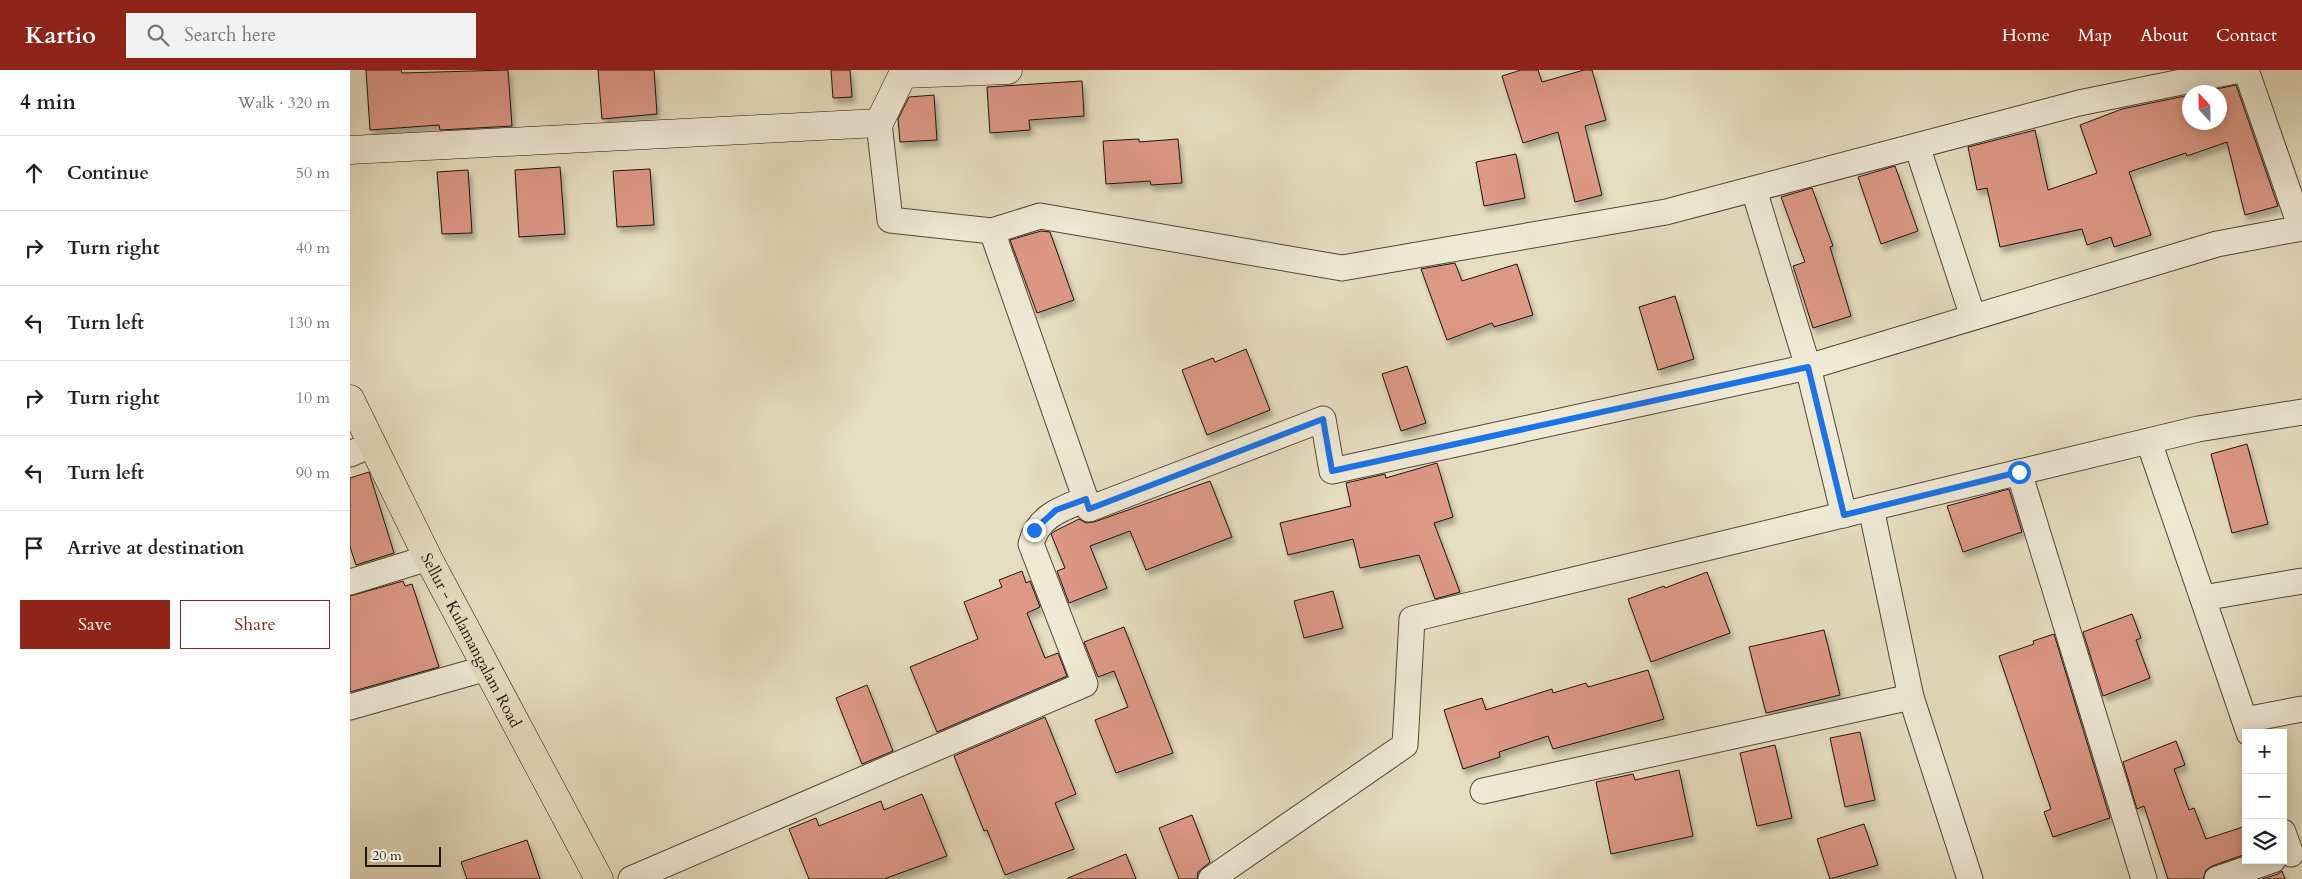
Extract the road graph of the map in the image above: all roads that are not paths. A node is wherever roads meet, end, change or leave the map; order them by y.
1 (1008, 70) edge
2 (2240, 70) edge
3 (2246, 70) edge
4 (879, 123) junction
5 (1917, 146) junction
6 (350, 150) edge
7 (1754, 190) junction
8 (2301, 228) edge
9 (992, 231) junction
10 (1973, 316) junction
11 (1808, 367) junction
12 (350, 399) edge
13 (2302, 412) edge
14 (2149, 442) junction
15 (362, 449) edge
16 (2019, 472) junction
17 (1086, 499) junction
18 (1871, 508) junction
19 (1844, 515) junction
20 (428, 558) junction
21 (2302, 580) edge
22 (350, 582) edge
23 (2203, 598) junction
24 (487, 668) junction
25 (1911, 697) junction
26 (350, 707) edge
27 (2302, 709) edge
28 (2247, 726) edge
29 (1483, 791) dead end
30 (2254, 864) edge
31 (599, 879) edge
32 (631, 879) edge
33 (1211, 879) edge
34 (1970, 879) edge
35 (2144, 879) edge
36 (2217, 879) edge

1 - 4 street
2 - 5 street
3 - 8 street
4 - 6 street
4 - 9 street
5 - 7 street
5 - 10 street
7 - 9 street
7 - 11 street
8 - 10 street
9 - 17 street
10 - 11 street
11 - 17 street
11 - 19 street
12 - 15 main road, Sellur - Kulamangalam Road
13 - 14 street
14 - 16 street
14 - 23 street
15 - 20 main road, Sellur - Kulamangalam Road
16 - 18 street
16 - 35 street
17 - 32 street
18 - 19 street
18 - 25 street
19 - 33 street
20 - 22 street
20 - 24 main road, Sellur - Kulamangalam Road
21 - 23 street
23 - 28 street
24 - 26 street
24 - 31 main road, Sellur - Kulamangalam Road
25 - 29 street
25 - 34 street
27 - 28 street
30 - 36 street

